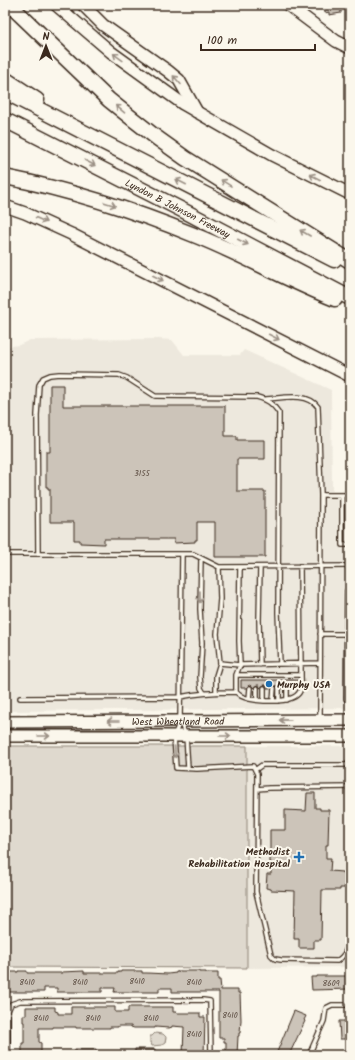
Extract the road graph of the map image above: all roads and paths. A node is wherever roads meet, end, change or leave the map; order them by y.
1 (10, 5) edge
2 (56, 5) edge
3 (83, 5) edge
4 (288, 5) edge
5 (350, 48) edge
6 (5, 78) edge
7 (5, 92) edge
8 (198, 112) junction
9 (5, 120) edge
10 (5, 126) edge
11 (80, 130) junction
12 (69, 153) junction
13 (5, 177) edge
14 (350, 194) edge
15 (5, 206) edge
16 (350, 261) edge
17 (350, 268) edge
18 (350, 298) edge
19 (350, 305) edge
20 (350, 376) edge
21 (266, 399) junction
22 (321, 495) junction
23 (342, 495) junction
24 (350, 495) edge
25 (350, 545) edge
26 (5, 554) edge
27 (38, 554) junction
28 (182, 554) junction
29 (201, 558) junction
30 (260, 566) junction
31 (278, 566) junction
32 (300, 566) junction
33 (320, 566) junction
34 (350, 566) edge
35 (219, 567) junction
36 (240, 567) junction
37 (350, 584) edge
38 (320, 634) junction
39 (348, 634) edge
40 (220, 663) junction
41 (320, 663) junction
42 (280, 664) junction
43 (300, 664) junction
44 (240, 665) junction
45 (260, 665) junction
46 (236, 675) junction
47 (279, 675) junction
48 (288, 675) junction
49 (301, 675) junction
50 (279, 680) dead end
51 (288, 680) dead end
52 (250, 688) dead end
53 (257, 688) dead end
54 (264, 688) dead end
55 (274, 688) dead end
56 (279, 688) dead end
57 (287, 688) dead end
58 (216, 692) junction
59 (236, 692) junction
60 (204, 693) junction
61 (180, 697) junction
62 (20, 698) dead end
63 (249, 699) junction
64 (257, 700) junction
65 (264, 700) junction
66 (287, 700) junction
67 (273, 701) junction
68 (279, 701) junction
69 (350, 702) edge
70 (320, 720) junction
71 (350, 720) edge
72 (180, 721) junction
73 (5, 722) edge
74 (5, 736) edge
75 (174, 736) junction
76 (186, 736) junction
77 (350, 736) edge
78 (350, 763) edge
79 (188, 768) junction
80 (255, 770) junction
81 (350, 787) edge
82 (257, 789) junction
83 (350, 940) edge
84 (350, 1005) edge
85 (8, 1055) edge
86 (211, 1055) edge
87 (309, 1055) edge

16 -> 1 highway
8 -> 2 main road
8 -> 3 main road
4 - 5 main road
6 - 11 highway
7 - 11 highway
14 -> 8 main road
9 - 12 highway, Lyndon B Johnson Freeway
10 - 12 highway
17 -> 11 highway
12 -> 18 highway, Lyndon B Johnson Freeway
13 -> 19 highway
15 -> 20 main road
21 - 22 lane
21 - 27 lane
21 - 31 lane
22 - 23 lane
22 - 33 lane
23 - 24 lane
23 - 25 lane
26 - 27 lane
27 - 28 lane
28 - 29 lane
28 - 61 lane
29 - 35 lane
29 -> 60 lane
30 - 31 lane
30 - 36 lane
30 - 45 lane
31 - 32 lane
31 - 42 lane
32 - 33 lane
32 - 43 lane
33 - 34 lane
33 - 38 lane
35 - 36 lane
35 - 40 lane
36 - 44 lane
37 - 39 lane
38 - 39 lane
38 - 41 lane
39 - 69 lane
40 - 44 lane
40 - 58 lane
41 - 43 lane
41 - 70 lane
42 - 43 lane
42 - 45 lane
43 - 49 lane
44 - 45 lane
44 - 46 lane
46 - 47 lane
46 - 59 lane
47 - 48 lane
47 - 50 lane
48 - 49 lane
48 - 51 lane
49 - 66 lane
52 - 63 lane
53 - 64 lane
54 - 65 lane
55 - 67 lane
56 - 68 lane
57 - 66 lane
58 - 59 lane
58 - 60 lane
59 - 63 lane
60 - 61 lane
61 - 62 lane
61 - 72 lane
63 - 64 lane
64 - 65 lane
65 - 67 lane
66 - 68 lane
67 - 68 lane
70 - 71 main road, West Wheatland Road
70 -> 72 main road, West Wheatland Road
72 -> 73 main road, West Wheatland Road
72 - 75 lane
72 - 76 lane
74 -> 75 main road, West Wheatland Road
75 - 76 main road, West Wheatland Road
75 -> 79 lane
76 -> 77 main road, West Wheatland Road
76 - 79 lane
78 - 80 lane
79 - 80 lane
80 - 82 lane
81 - 82 lane
82 - 83 lane
84 - 87 lane
85 - 86 lane

